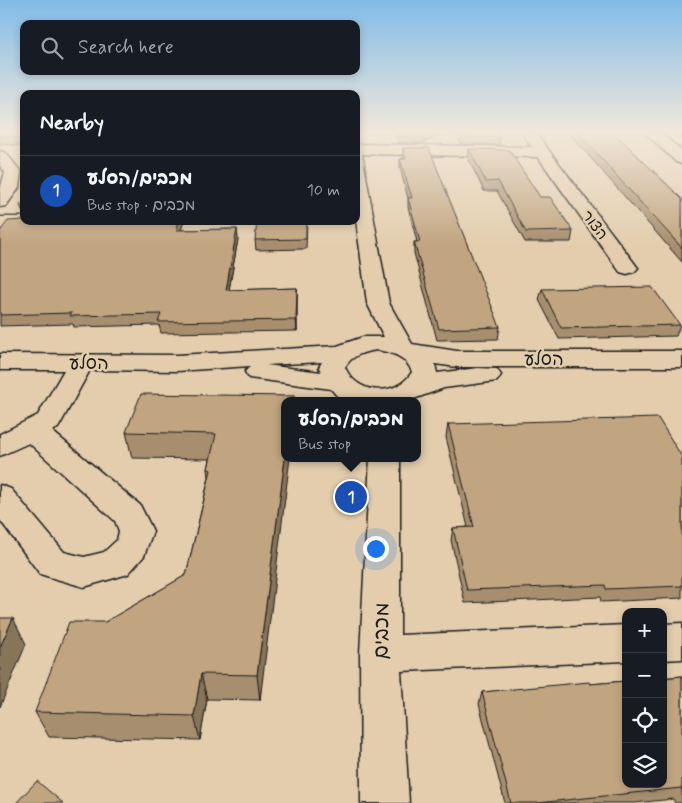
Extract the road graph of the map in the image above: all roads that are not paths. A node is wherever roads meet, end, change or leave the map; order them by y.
1 (11, 169) edge
2 (554, 169) edge
3 (360, 183) edge
4 (0, 202) edge
5 (0, 223) edge
6 (20, 223) edge
7 (627, 268) dead end
8 (378, 303) junction
9 (352, 349) junction
10 (404, 349) junction
11 (682, 358) edge
12 (0, 362) edge
13 (81, 363) junction
14 (177, 363) junction
15 (682, 375) edge
16 (354, 393) edge
17 (408, 394) edge
18 (376, 397) edge
19 (388, 397) edge
20 (32, 430) junction
21 (0, 446) edge
22 (385, 462) edge
23 (0, 497) edge
24 (682, 641) edge
25 (667, 642) edge
26 (622, 643) edge
27 (380, 654) junction
28 (385, 803) edge

1 - 4 street
2 - 7 street, הצור
3 - 8 street
5 - 6 street
8 - 9 street
8 - 10 street
9 - 10 street
9 - 14 street, הסלע
9 - 16 street
10 - 11 street, הסלע
10 - 17 street
12 - 13 street, הסלע
13 - 14 street, הסלע
13 - 20 street
14 - 16 street, הסלע
15 - 17 street, הסלע
16 - 18 street
17 - 19 street
20 - 21 street
20 - 23 street
22 - 27 street, מכבים
24 - 25 street
26 - 27 street
27 - 28 street, מכבים

